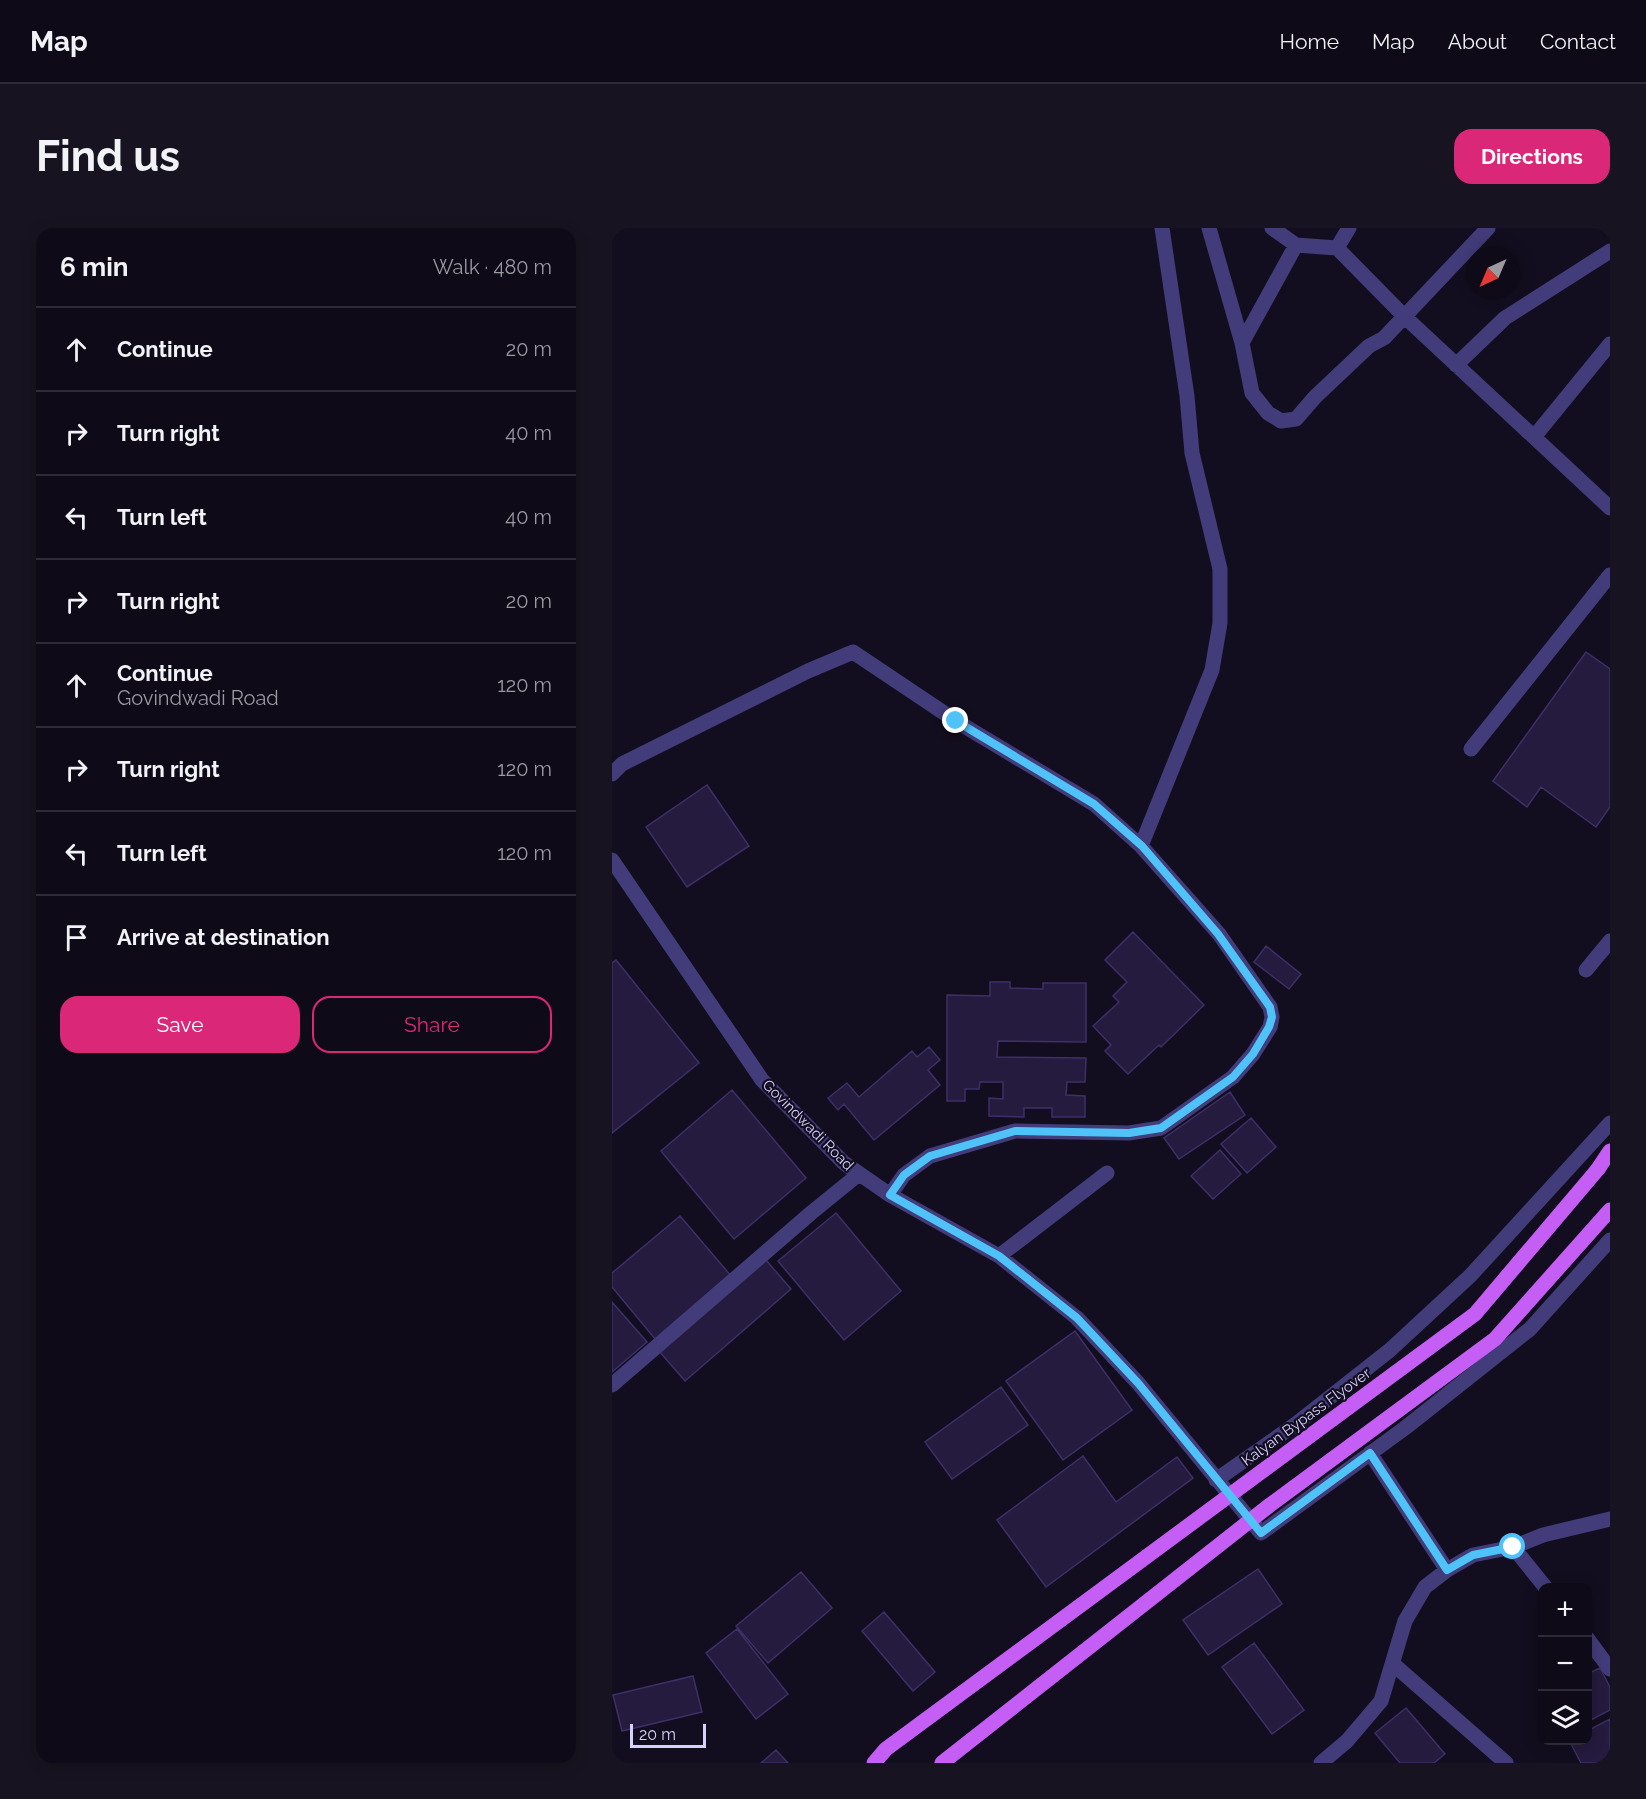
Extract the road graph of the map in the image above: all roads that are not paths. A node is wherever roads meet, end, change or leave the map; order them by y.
1 (1162, 228) edge
2 (1209, 228) edge
3 (1272, 228) edge
4 (1349, 228) edge
5 (1488, 228) edge
6 (1296, 245) junction
7 (1337, 248) junction
8 (1610, 251) edge
9 (1405, 317) junction
10 (1242, 343) junction
11 (1610, 344) edge
12 (1456, 365) junction
13 (1534, 437) junction
14 (1610, 508) edge
15 (1610, 575) edge
16 (1471, 749) dead end
17 (612, 774) edge
18 (1142, 846) junction
19 (612, 860) edge
20 (1610, 941) edge
21 (1586, 970) dead end
22 (1610, 1123) edge
23 (1610, 1151) edge
24 (1107, 1173) dead end
25 (859, 1174) junction
26 (890, 1195) junction
27 (1610, 1210) edge
28 (1610, 1240) edge
29 (999, 1256) junction
30 (612, 1385) edge
31 (1370, 1453) junction
32 (1216, 1480) junction
33 (1610, 1519) edge
34 (1513, 1547) junction
35 (1447, 1570) junction
36 (1543, 1583) edge
37 (1592, 1645) edge
38 (1393, 1664) junction
39 (1610, 1669) edge
40 (874, 1763) edge
41 (942, 1763) edge
42 (1321, 1763) edge
43 (1506, 1763) edge

1 - 18 street
2 - 10 street
3 - 6 street
4 - 7 street
5 - 9 street
6 - 7 street
6 - 10 street
7 - 9 street
8 - 12 street
9 - 10 street
9 - 12 street
11 - 13 street
12 - 13 street
13 - 14 street
15 - 16 street
17 - 18 street
18 - 26 street
19 - 25 street, Govindwadi Road
20 - 21 street
22 - 32 street
23 - 40 main road, Kalyan Bypass Flyover, bridge
24 - 29 street
25 - 26 street, Govindwadi Road
25 - 30 street
26 - 29 street, Govindwadi Road
27 - 41 main road, bridge
28 - 31 street
29 - 32 street, Govindwadi Road
31 - 32 street, Govindwadi Road
31 - 35 street
33 - 34 street
34 - 35 street
34 - 36 street
35 - 38 street
37 - 39 street
38 - 42 street
38 - 43 street

